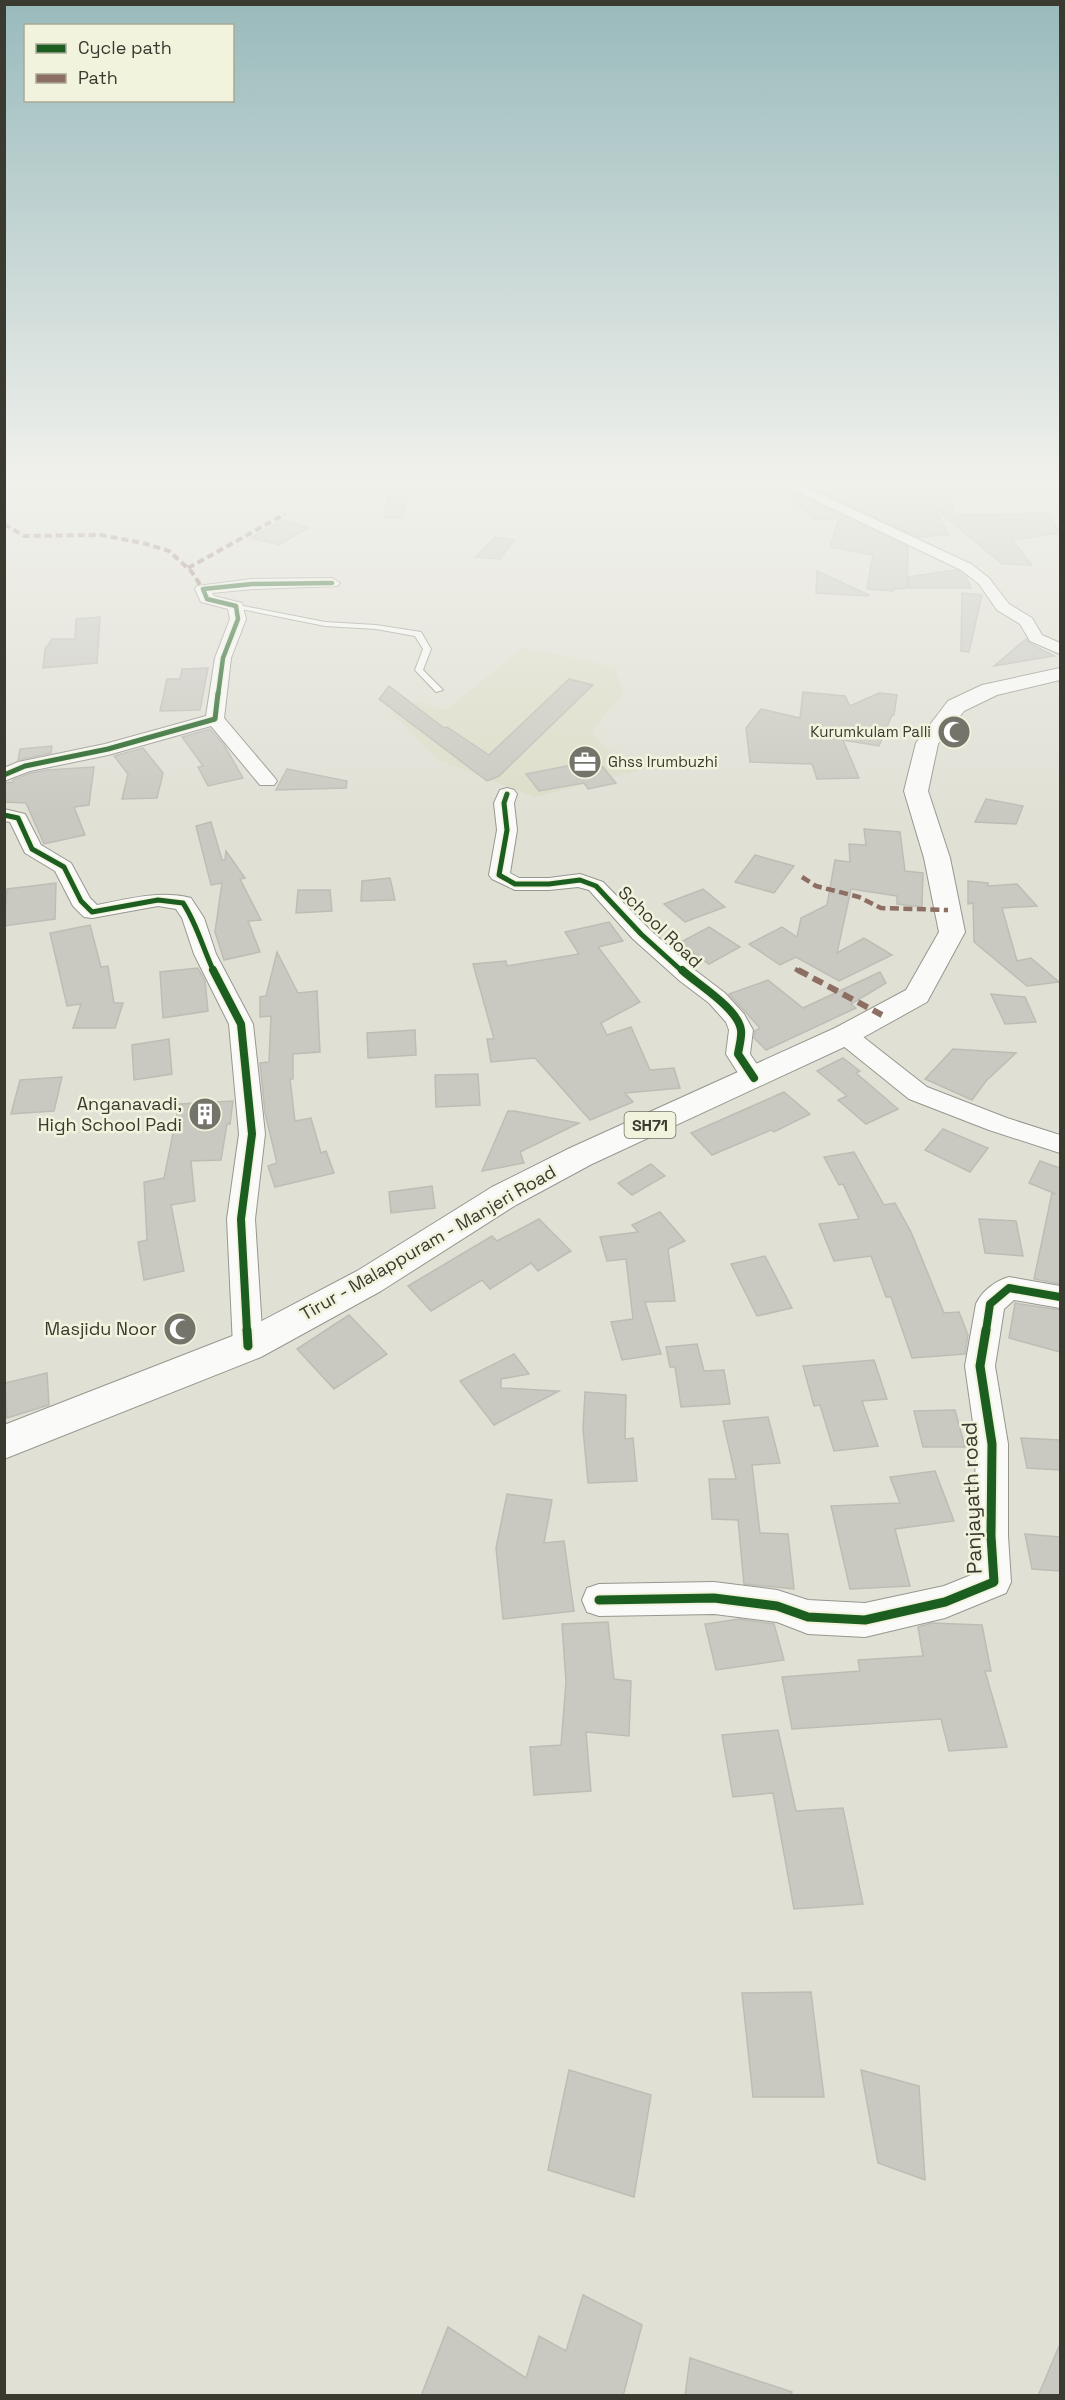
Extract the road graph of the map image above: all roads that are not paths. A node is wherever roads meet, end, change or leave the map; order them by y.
1 (204, 592) edge
2 (992, 592) edge
3 (236, 606) junction
4 (1060, 649) edge
5 (1060, 674) edge
6 (439, 690) dead end
7 (215, 719) junction
8 (4, 775) edge
9 (267, 781) dead end
10 (507, 795) dead end
11 (4, 815) edge
12 (845, 1035) junction
13 (754, 1078) junction
14 (1060, 1144) edge
15 (1060, 1297) edge
16 (248, 1346) junction
17 (4, 1442) edge
18 (599, 1600) dead end

1 - 3 street
2 - 4 street
3 - 6 lane
3 - 7 street
5 - 12 main road, Tirur - Malappuram - Manjeri Road / SH71
7 - 8 street
7 - 9 street
10 - 13 street, School Road
11 - 16 street
12 - 13 main road, Tirur - Malappuram - Manjeri Road / SH71
12 - 14 street
13 - 16 main road, Tirur - Malappuram - Manjeri Road / SH71
15 - 18 street, Panjayath road
16 - 17 main road, Tirur - Malappuram - Manjeri Road / SH71

